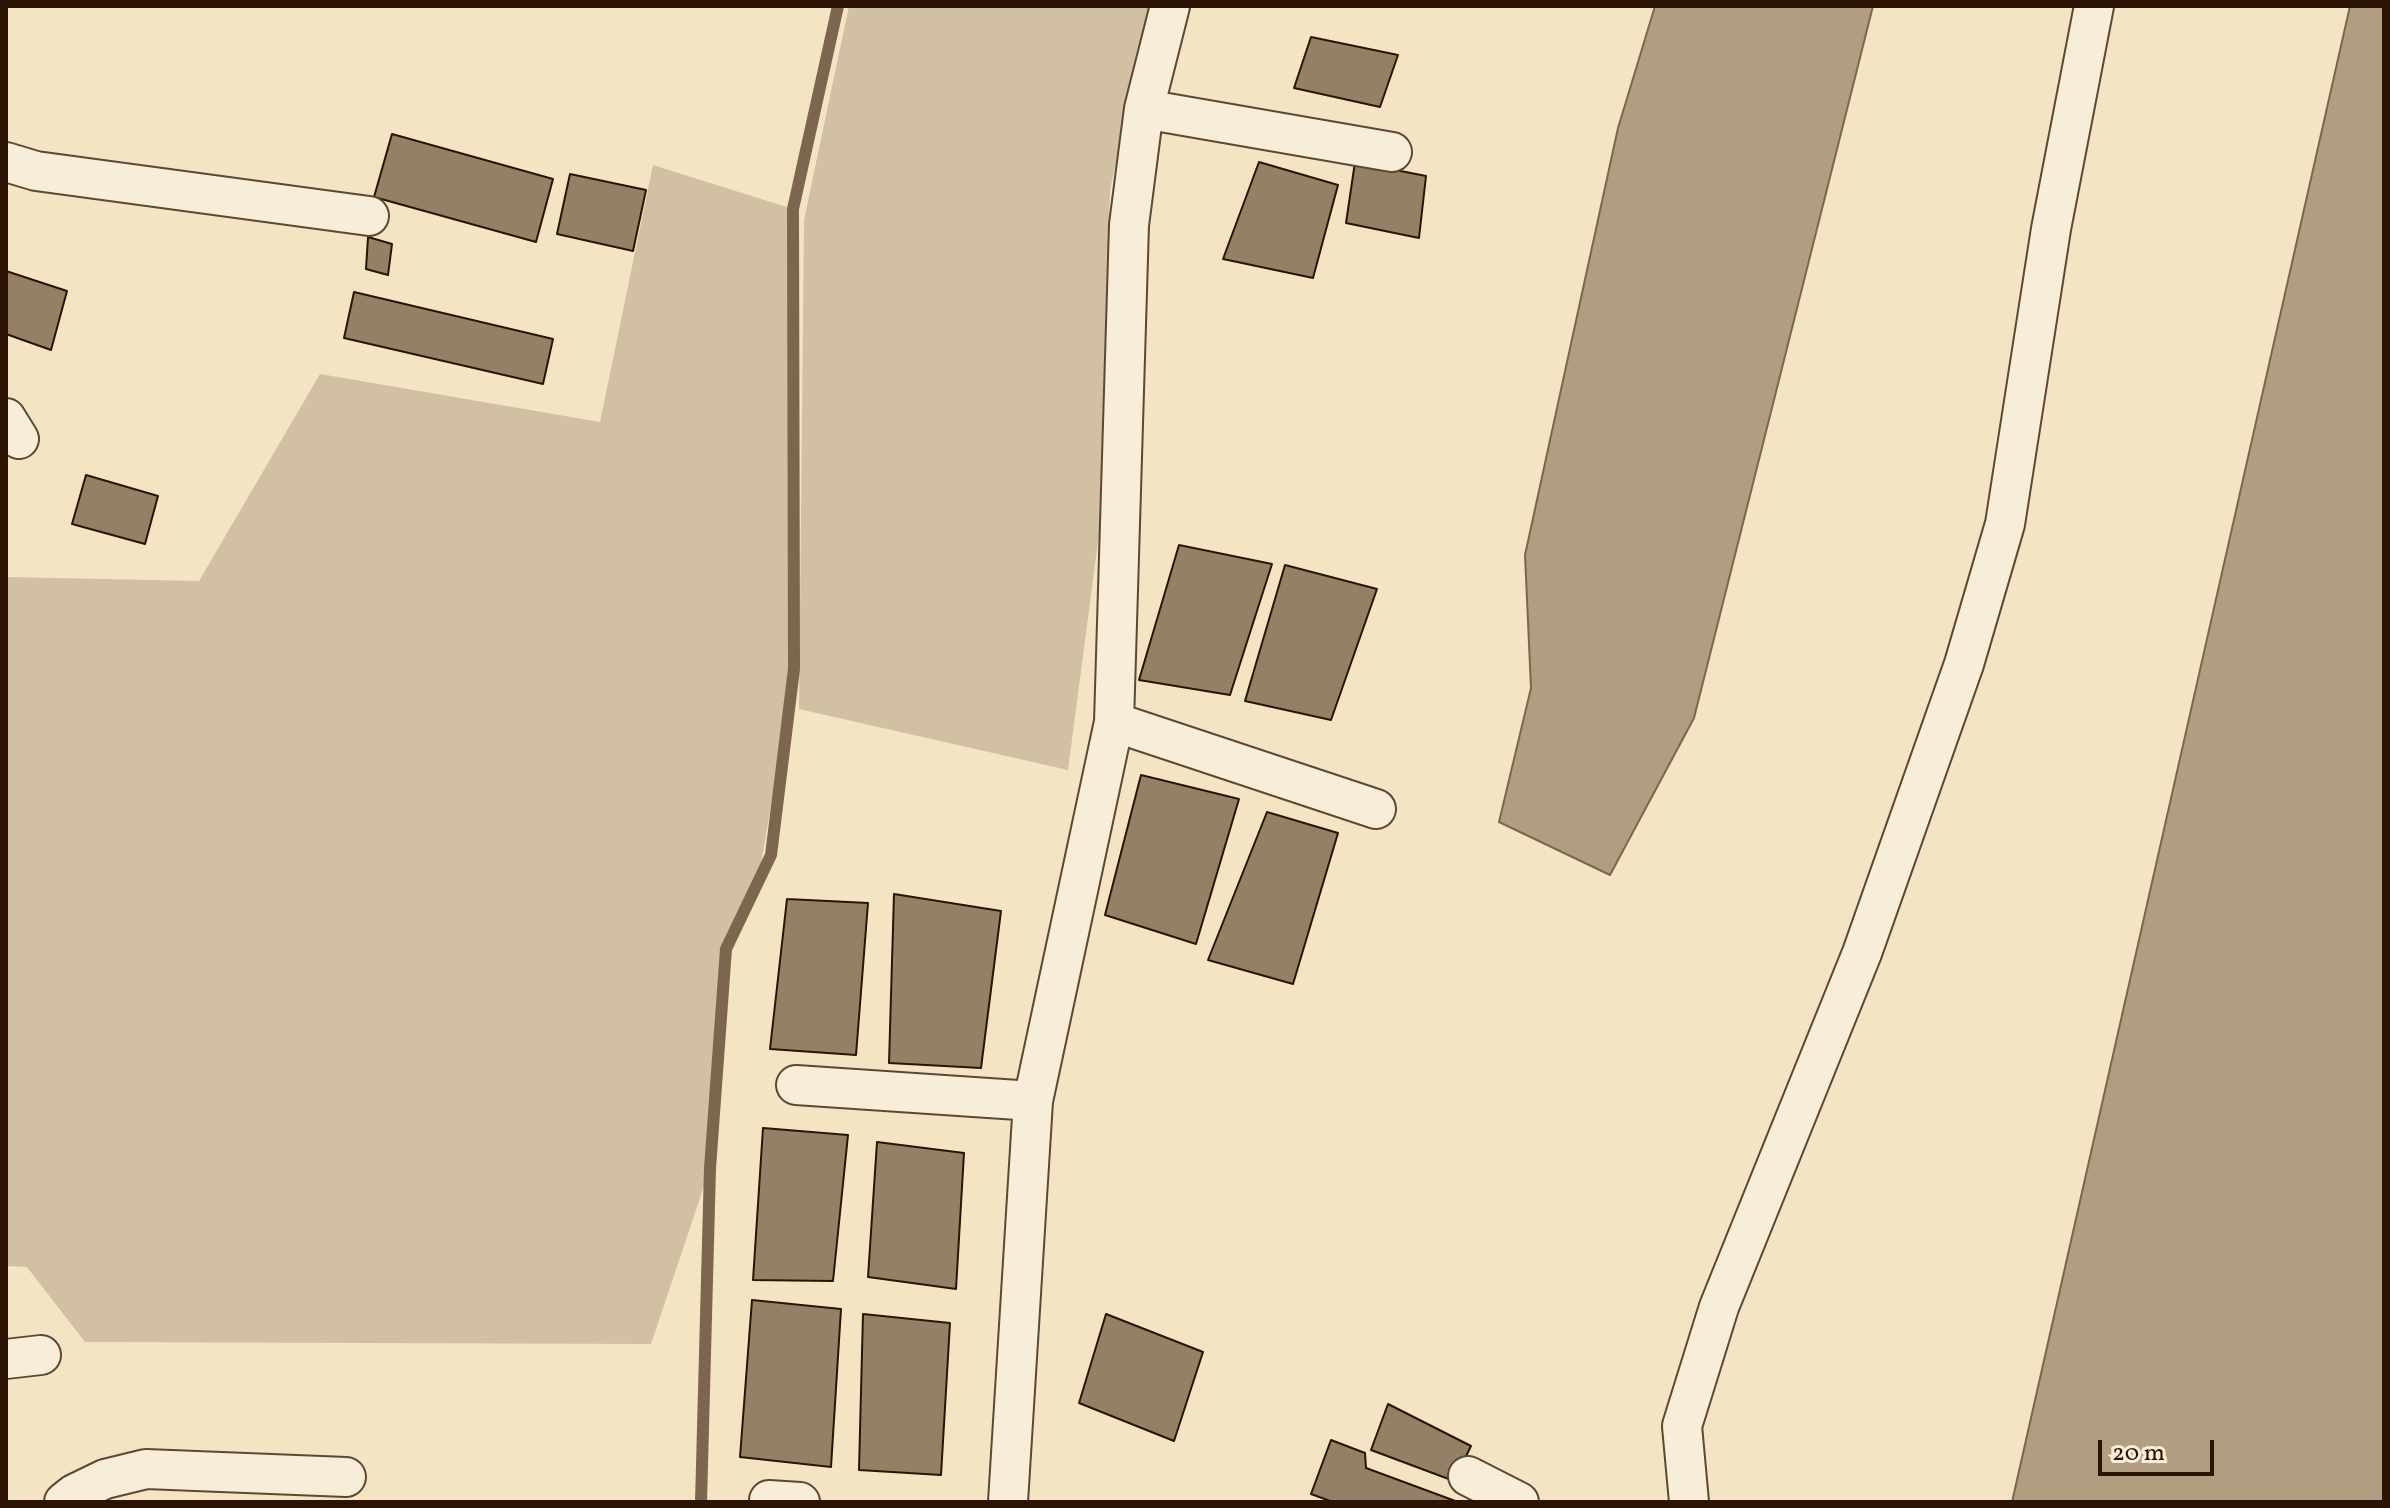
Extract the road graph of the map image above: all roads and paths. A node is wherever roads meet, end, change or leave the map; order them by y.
1 (1170, 6) edge
2 (2094, 6) edge
3 (1144, 109) junction
4 (1392, 152) dead end
5 (6, 162) edge
6 (369, 216) dead end
7 (1114, 722) junction
8 (1376, 809) dead end
9 (796, 1085) dead end
10 (1033, 1101) junction
11 (1468, 1476) dead end
12 (346, 1477) dead end
13 (64, 1502) edge
14 (1008, 1502) edge
15 (1519, 1502) edge
16 (1689, 1502) edge

1 - 3 street
2 - 16 street
3 - 4 street
3 - 7 street
5 - 6 street
7 - 8 street
7 - 10 street
9 - 10 street
10 - 14 street
11 - 15 street
12 - 13 street

